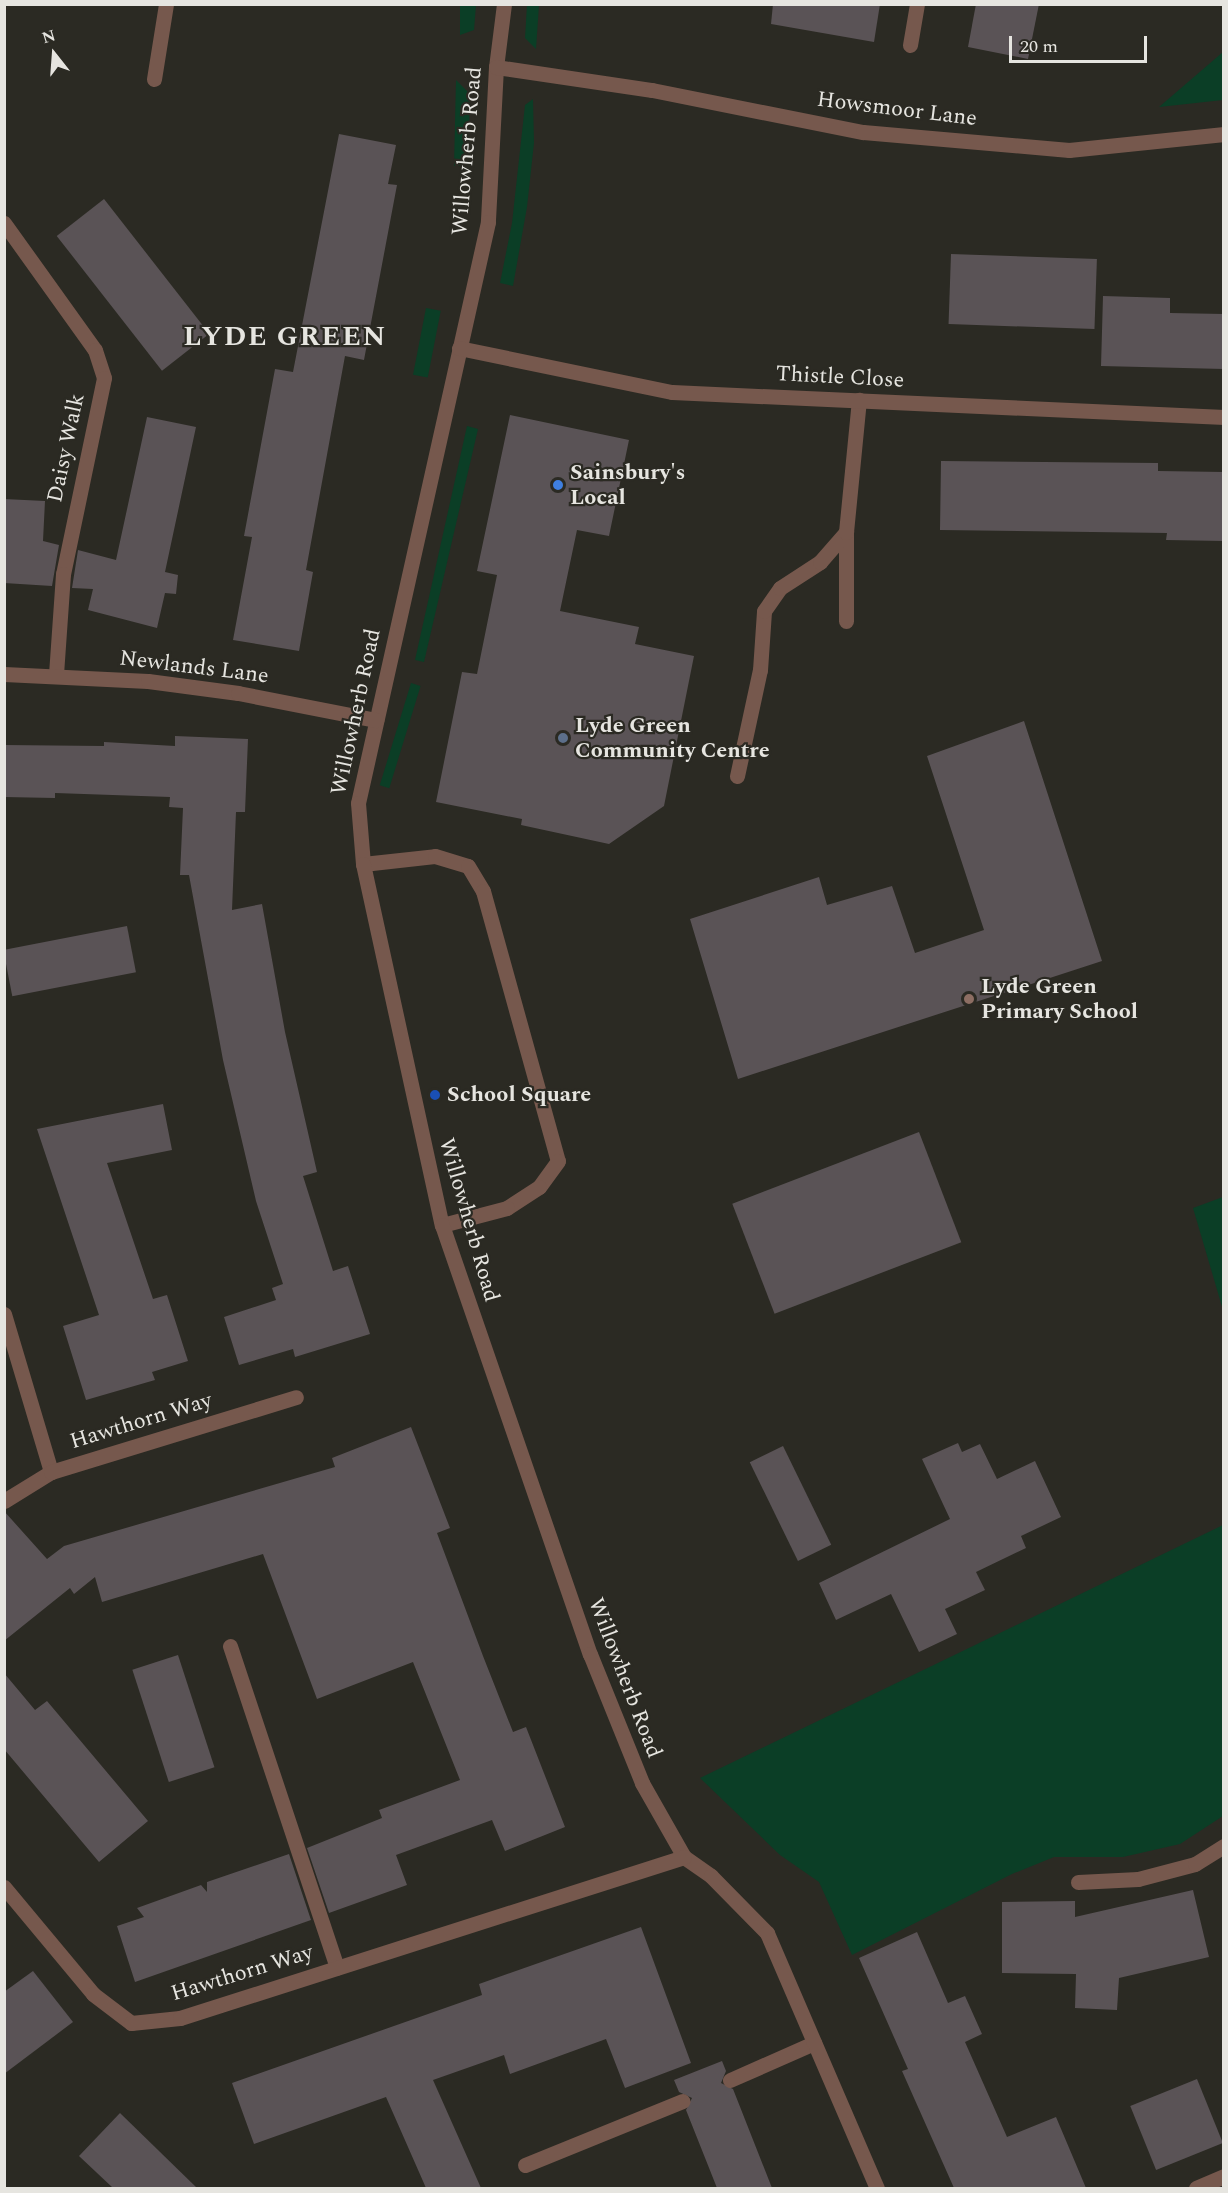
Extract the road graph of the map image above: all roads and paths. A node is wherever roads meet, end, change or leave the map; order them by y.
1 (166, 4) edge
2 (504, 4) edge
3 (917, 4) edge
4 (910, 45) dead end
5 (496, 67) junction
6 (154, 79) dead end
7 (1224, 134) edge
8 (4, 223) edge
9 (459, 348) junction
10 (859, 400) junction
11 (1224, 417) edge
12 (846, 532) junction
13 (846, 621) dead end
14 (4, 674) edge
15 (56, 675) junction
16 (376, 720) junction
17 (737, 776) dead end
18 (363, 864) junction
19 (442, 1225) junction
20 (4, 1314) edge
21 (296, 1397) dead end
22 (51, 1472) junction
23 (4, 1501) edge
24 (230, 1646) dead end
25 (1224, 1846) edge
26 (684, 1857) junction
27 (1078, 1882) dead end
28 (4, 1887) edge
29 (337, 1968) junction
30 (814, 2043) junction
31 (730, 2080) dead end
32 (683, 2102) dead end
33 (525, 2165) dead end
34 (1224, 2176) edge
35 (877, 2188) edge
36 (1196, 2188) edge

1 - 6 street
2 - 5 street, Willowherb Road
3 - 4 street
5 - 7 street, Howsmoor Lane
5 - 9 street, Willowherb Road
8 - 15 street, Daisy Walk
9 - 10 street, Thistle Close
9 - 16 street, Willowherb Road
10 - 11 street, Thistle Close
10 - 12 street
12 - 13 street
12 - 17 street
14 - 15 street, Newlands Lane
15 - 16 street, Newlands Lane
16 - 18 street, Willowherb Road
18 - 19 street, Willowherb Road
18 - 19 street
19 - 26 street, Willowherb Road
20 - 22 street
21 - 22 street, Hawthorn Way
22 - 23 street, Hawthorn Way
24 - 29 street, Hawthorn Way
25 - 27 street
26 - 29 street, Hawthorn Way
26 - 30 street, Willowherb Road
28 - 29 street, Hawthorn Way
30 - 31 street
30 - 35 street, Willowherb Road
32 - 33 street
34 - 36 street

